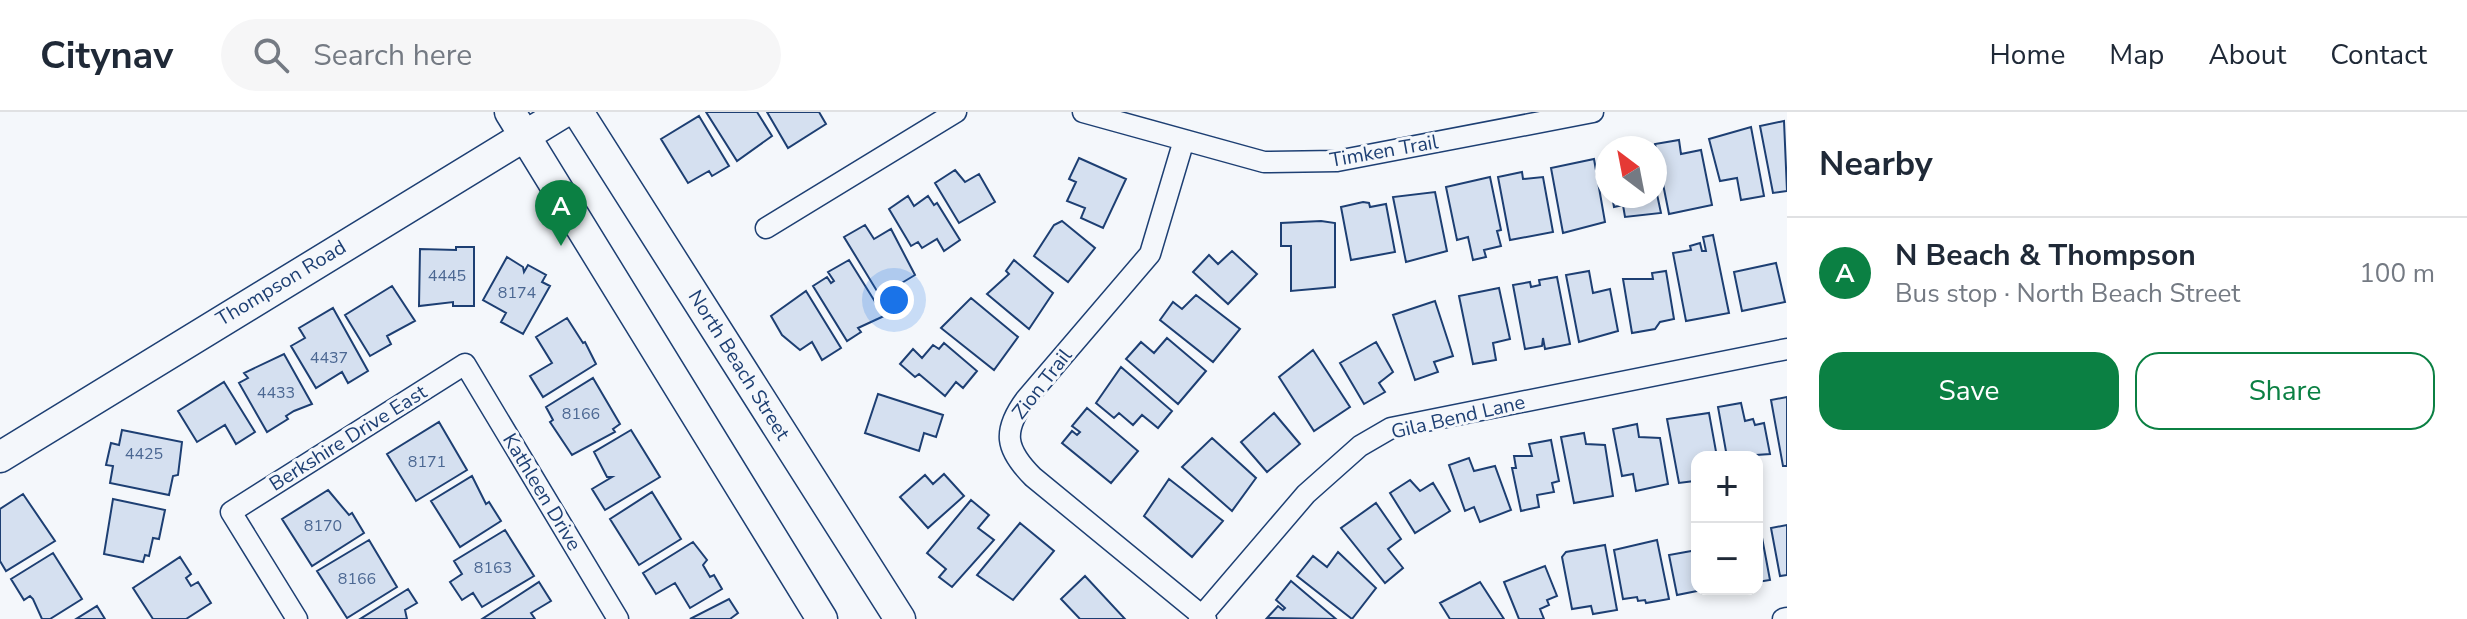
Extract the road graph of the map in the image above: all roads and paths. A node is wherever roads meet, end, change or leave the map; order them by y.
1 (564, 112) edge
2 (578, 112) edge
3 (956, 112) edge
4 (1083, 112) edge
5 (1593, 112) edge
6 (517, 124) edge
7 (1184, 140) junction
8 (766, 228) dead end
9 (1787, 349) edge
10 (465, 364) joint
11 (0, 457) edge
12 (1201, 618) edge
13 (297, 619) edge
14 (618, 619) edge
15 (822, 619) edge
16 (900, 619) edge

1 - 6 main road, Thompson Road
2 - 16 main road, North Beach Street
3 - 8 street
4 - 7 street, Timken Trail
5 - 7 street, Timken Trail
6 - 11 main road, Thompson Road
6 - 15 main road
7 - 12 street, Zion Trail
9 - 12 street, Gila Bend Lane
10 - 13 street, Berkshire Drive East
10 - 14 street, Kathleen Drive

